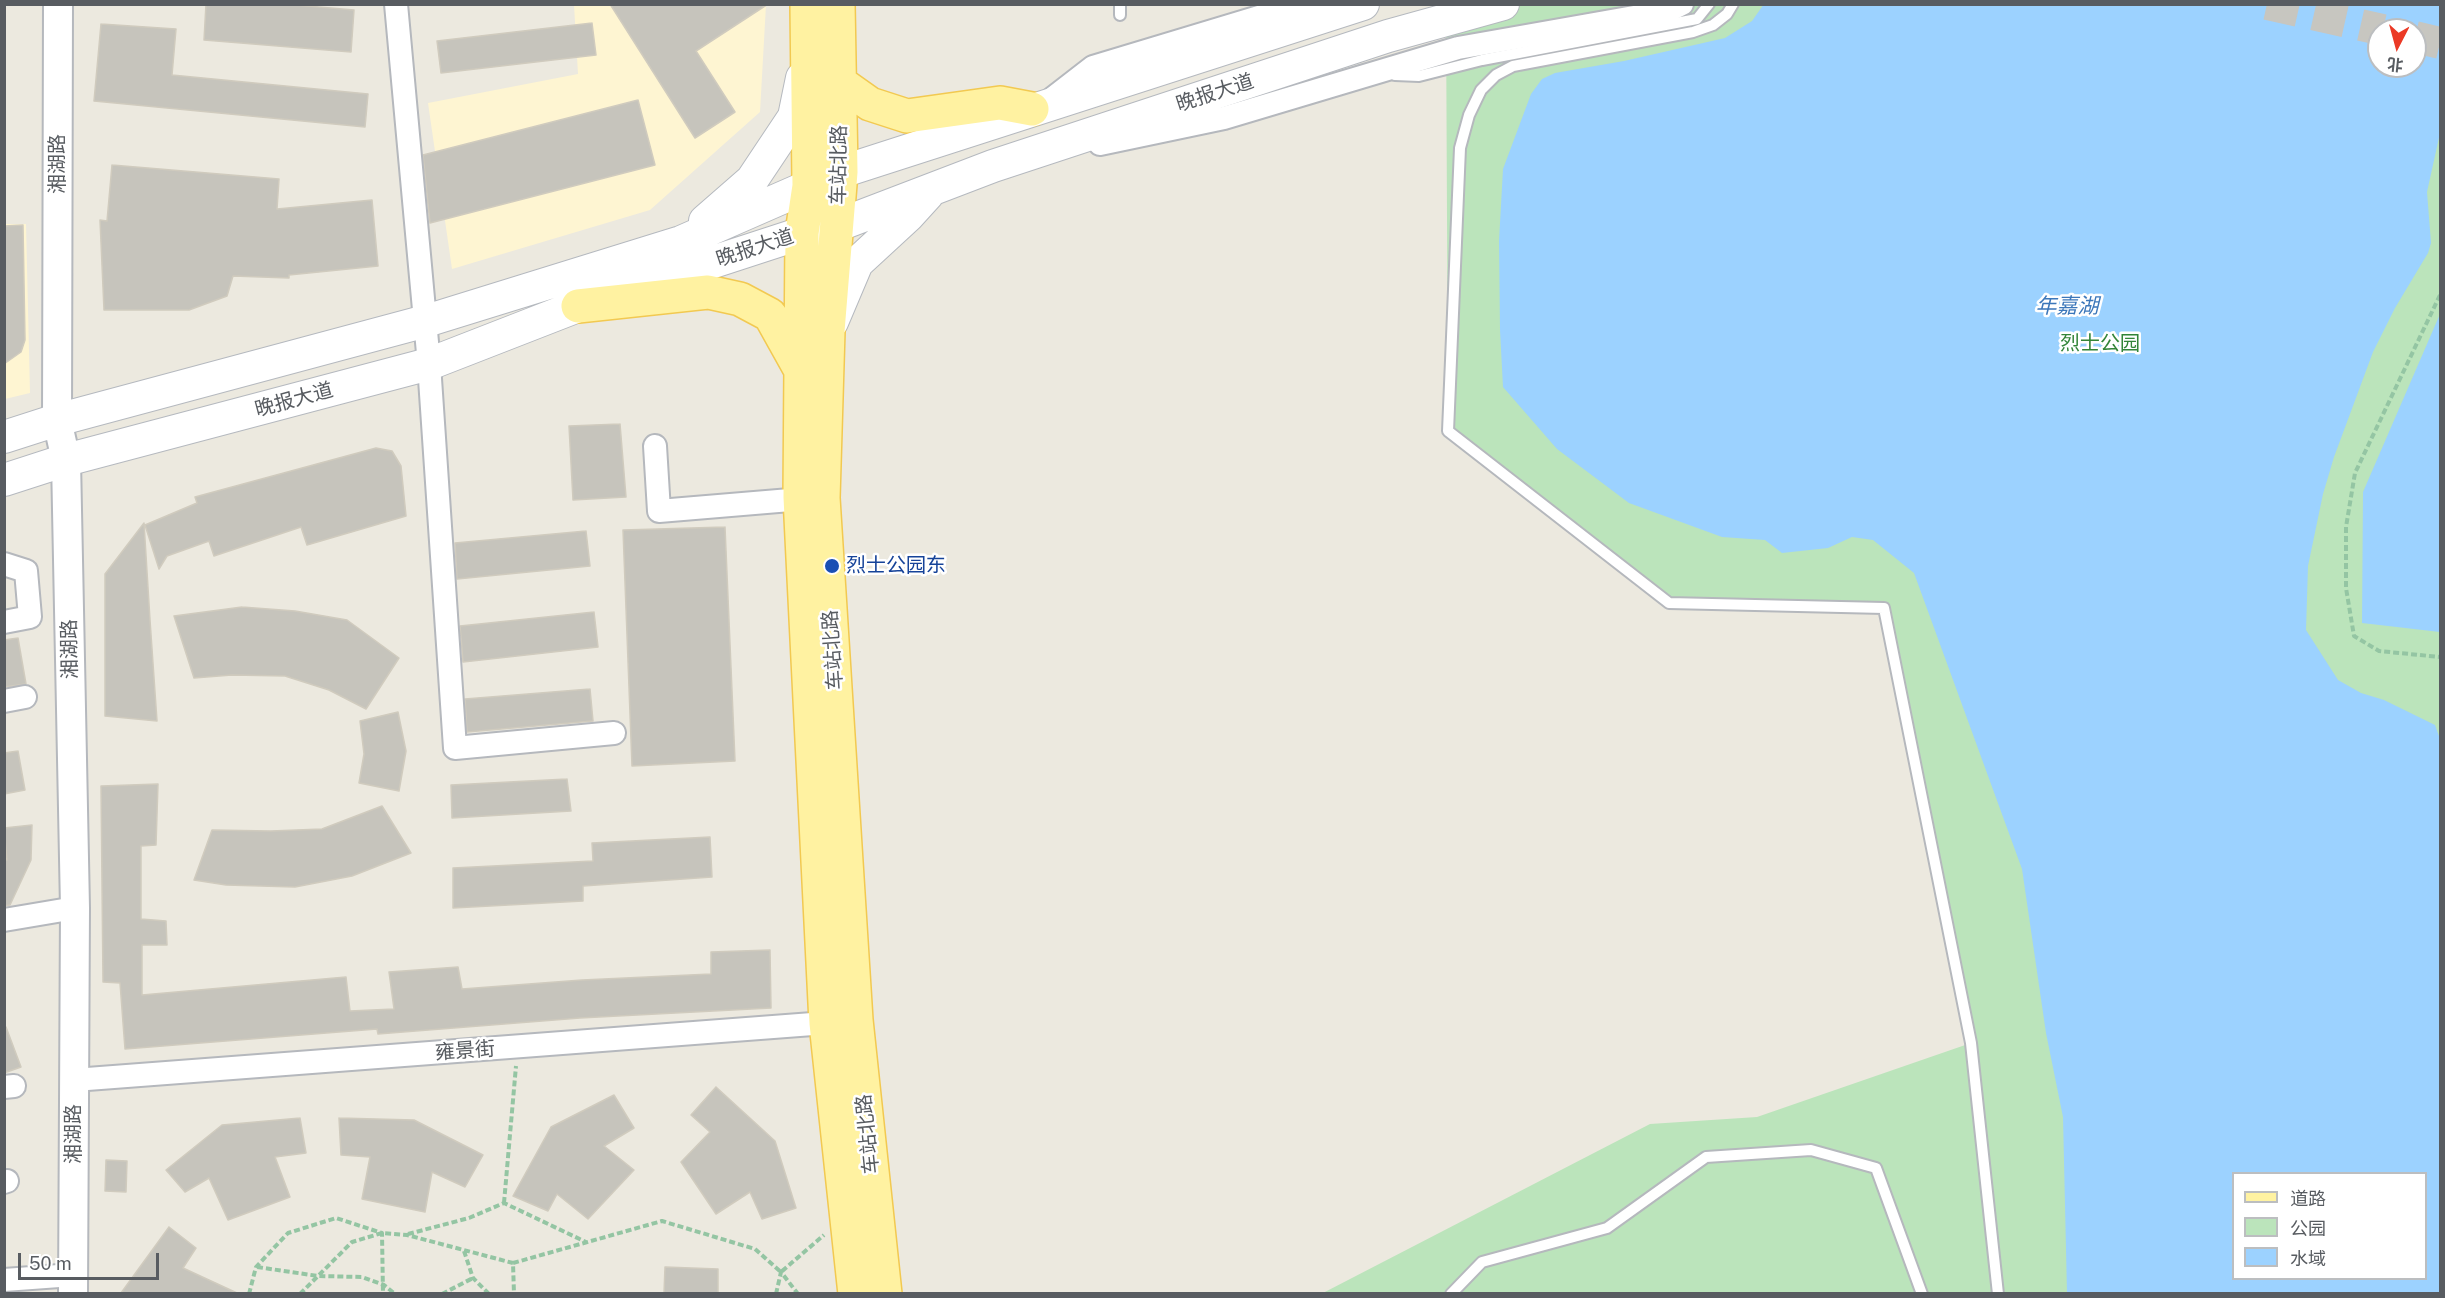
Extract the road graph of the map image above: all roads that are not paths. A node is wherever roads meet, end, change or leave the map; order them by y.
1 (58, 4) edge
2 (396, 4) edge
3 (807, 4) edge
4 (838, 4) edge
5 (1302, 4) edge
6 (1363, 4) edge
7 (1503, 4) edge
8 (1682, 4) edge
9 (1709, 4) edge
10 (1733, 4) edge
11 (808, 45) junction
12 (1369, 74) junction
13 (839, 82) junction
14 (1037, 108) junction
15 (993, 166) junction
16 (841, 172) junction
17 (808, 186) junction
18 (933, 188) junction
19 (836, 226) junction
20 (802, 233) junction
21 (681, 242) junction
22 (578, 306) junction
23 (426, 321) junction
24 (828, 331) junction
25 (429, 364) junction
26 (800, 369) junction
27 (57, 420) junction
28 (4, 437) edge
29 (655, 446) dead end
30 (66, 460) junction
31 (4, 480) edge
32 (811, 498) junction
33 (4, 564) edge
34 (4, 622) edge
35 (614, 733) dead end
36 (75, 908) junction
37 (4, 920) edge
38 (841, 1022) junction
39 (74, 1080) junction
40 (4, 1280) edge
41 (73, 1284) edge
42 (855, 1293) edge
43 (885, 1293) edge
44 (1451, 1293) edge
45 (1922, 1293) edge
46 (1998, 1293) edge

1 - 27 street, 湘湖路
2 - 23 street
3 - 11 main road, 车站北路
4 - 13 main road, 车站北路
5 - 14 street
6 - 14 main road, 晚报大道
7 - 15 main road, 晚报大道
8 - 12 street
9 - 12 lane
10 - 46 lane
11 - 17 main road, 车站北路
11 - 21 main road
12 - 15 street
13 - 14 main road
13 - 16 main road, 车站北路
14 - 16 main road, 晚报大道
15 - 18 main road, 晚报大道
16 - 17 main road, 晚报大道
16 - 19 main road, 车站北路
17 - 20 main road, 车站北路
17 - 21 main road, 晚报大道
18 - 19 main road, 晚报大道
18 - 24 main road
19 - 20 main road, 晚报大道
19 - 24 main road, 车站北路
20 - 22 main road, 晚报大道
20 - 26 main road, 车站北路
21 - 23 main road, 晚报大道
22 - 25 main road, 晚报大道
22 - 26 main road
23 - 25 street
23 - 27 main road, 晚报大道
24 - 32 main road, 车站北路
25 - 30 main road, 晚报大道
25 - 35 street
26 - 32 main road, 车站北路
27 - 28 main road, 晚报大道
27 - 30 street, 湘湖路
29 - 32 street
30 - 31 main road, 晚报大道
30 - 36 street, 湘湖路
32 - 38 main road, 车站北路
33 - 34 street
36 - 37 street
36 - 39 street, 湘湖路
38 - 39 street, 雍景街
38 - 42 main road, 车站北路
38 - 43 main road, 车站北路
39 - 41 street, 湘湖路
40 - 41 street
44 - 45 lane

